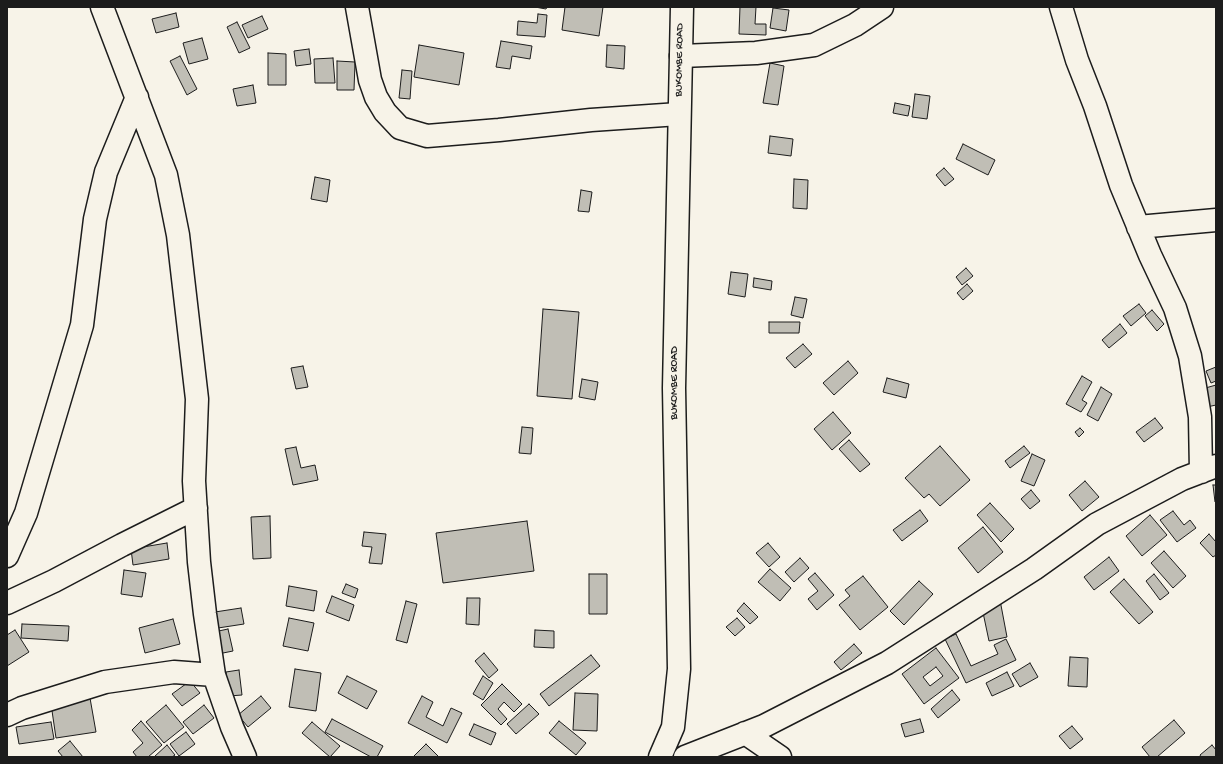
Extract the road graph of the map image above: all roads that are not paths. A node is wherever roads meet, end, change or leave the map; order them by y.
1 (102, 7) edge
2 (357, 7) edge
3 (682, 7) edge
4 (882, 7) edge
5 (1061, 7) edge
6 (680, 56) junction
7 (137, 97) junction
8 (679, 114) junction
9 (1216, 220) edge
10 (1138, 227) junction
11 (1208, 469) edge
12 (196, 508) junction
13 (7, 556) edge
14 (7, 603) edge
15 (214, 675) junction
16 (7, 715) edge
17 (745, 733) junction
18 (245, 757) edge
19 (660, 757) edge
20 (685, 757) edge
21 (780, 757) edge

1 - 7 street
2 - 8 street
3 - 6 street, BUKOMBE ROAD
4 - 6 street
5 - 10 street
6 - 8 street, BUKOMBE ROAD
7 - 12 street
7 - 13 street
8 - 19 street, BUKOMBE ROAD
9 - 10 street
10 - 11 street
11 - 17 street
12 - 14 street
12 - 15 street
15 - 16 street
15 - 18 street
17 - 20 street
17 - 21 street

